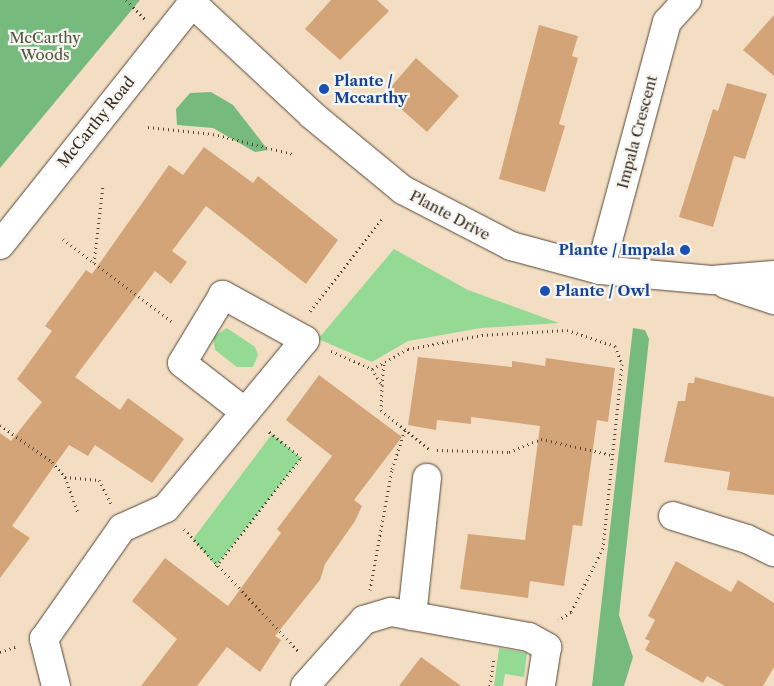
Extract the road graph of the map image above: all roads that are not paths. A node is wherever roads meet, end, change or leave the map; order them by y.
1 (687, 0) edge
2 (193, 2) edge
3 (0, 245) edge
4 (600, 270) junction
5 (774, 275) edge
6 (712, 280) junction
7 (774, 300) edge
8 (245, 412) junction
9 (427, 478) dead end
10 (673, 516) dead end
11 (774, 552) edge
12 (412, 616) junction
13 (311, 680) edge
14 (56, 686) edge
15 (541, 686) edge

1 - 4 street, Impala Crescent
2 - 3 street, McCarthy Road
2 - 4 street, Plante Drive
4 - 6 street, Plante Drive
5 - 6 street, Plante Drive
6 - 7 street
8 - 8 street
8 - 14 street
9 - 12 street
10 - 11 street
12 - 13 street
12 - 15 street

